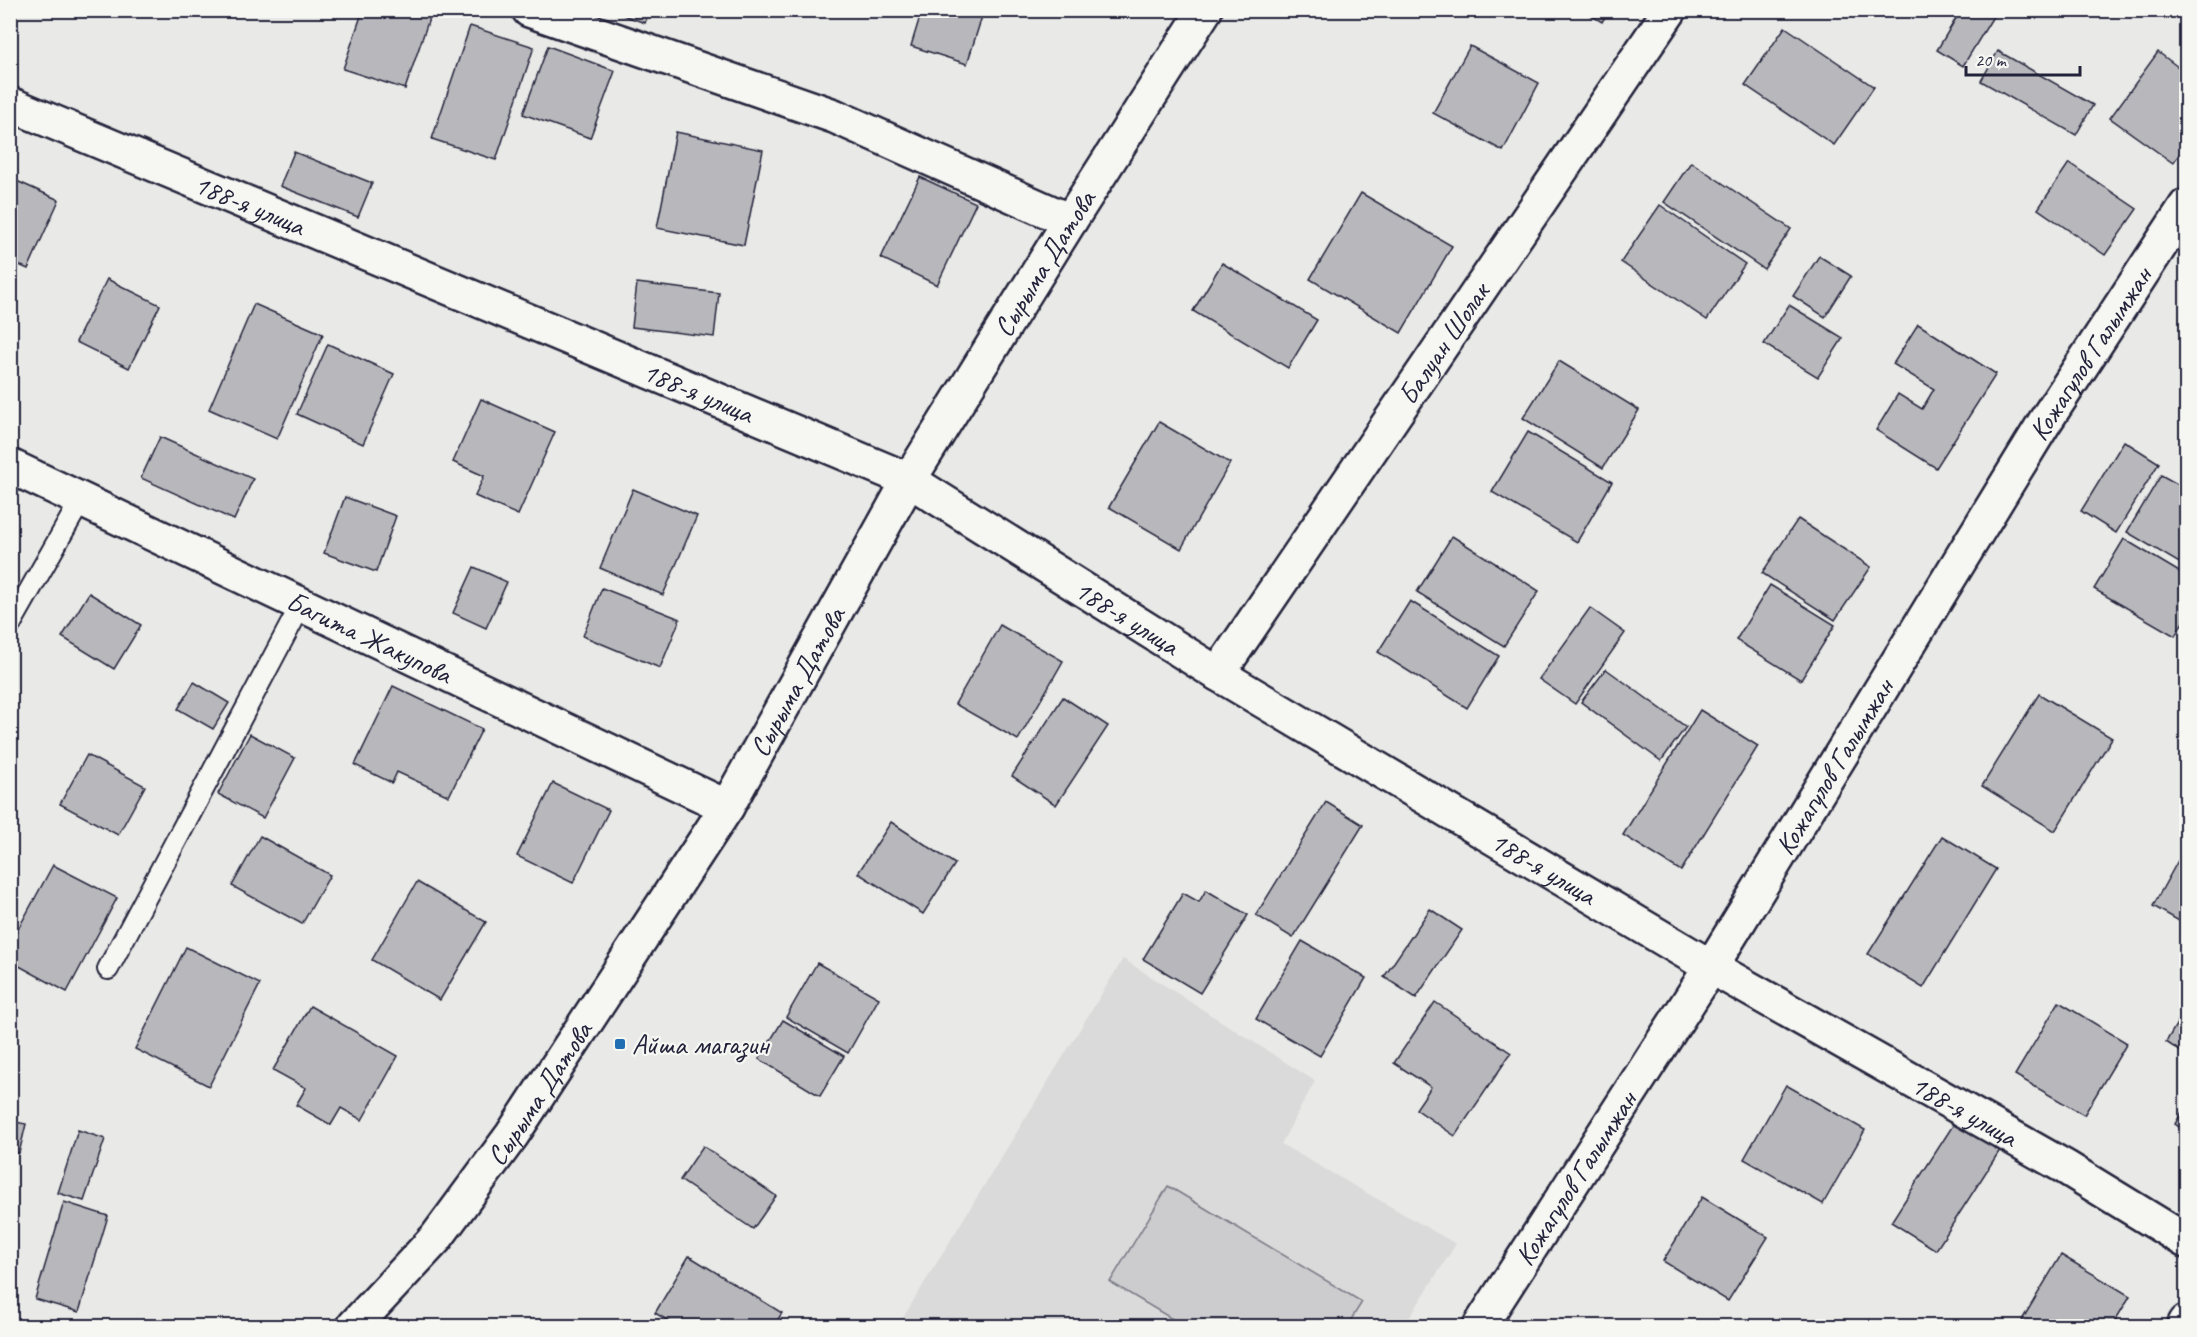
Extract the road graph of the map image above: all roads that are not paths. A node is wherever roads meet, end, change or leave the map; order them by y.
1 (529, 10) edge
2 (1204, 10) edge
3 (1670, 10) edge
4 (10, 104) edge
5 (2187, 206) edge
6 (1070, 221) junction
7 (10, 466) edge
8 (909, 480) junction
9 (81, 500) junction
10 (301, 605) junction
11 (10, 625) edge
12 (1218, 674) junction
13 (727, 807) junction
14 (1711, 967) junction
15 (108, 969) dead end
16 (2187, 1241) edge
17 (2187, 1322) edge
18 (354, 1326) edge
19 (1480, 1326) edge
20 (2184, 1326) edge

1 - 6 street
2 - 6 street, Сырыма Датова
3 - 12 street, Балуан Шолак
4 - 8 street, 188-я улица
5 - 14 street, Кожагулов Галымжан
6 - 8 street, Сырыма Датова
7 - 9 street, Багита Жакупова
8 - 12 street, 188-я улица
8 - 13 street, Сырыма Датова
9 - 10 street, Багита Жакупова
9 - 11 lane
10 - 13 street, Багита Жакупова
10 - 15 lane
12 - 14 street, 188-я улица
13 - 18 street, Сырыма Датова
14 - 16 street, 188-я улица
14 - 19 street, Кожагулов Галымжан
17 - 20 street

